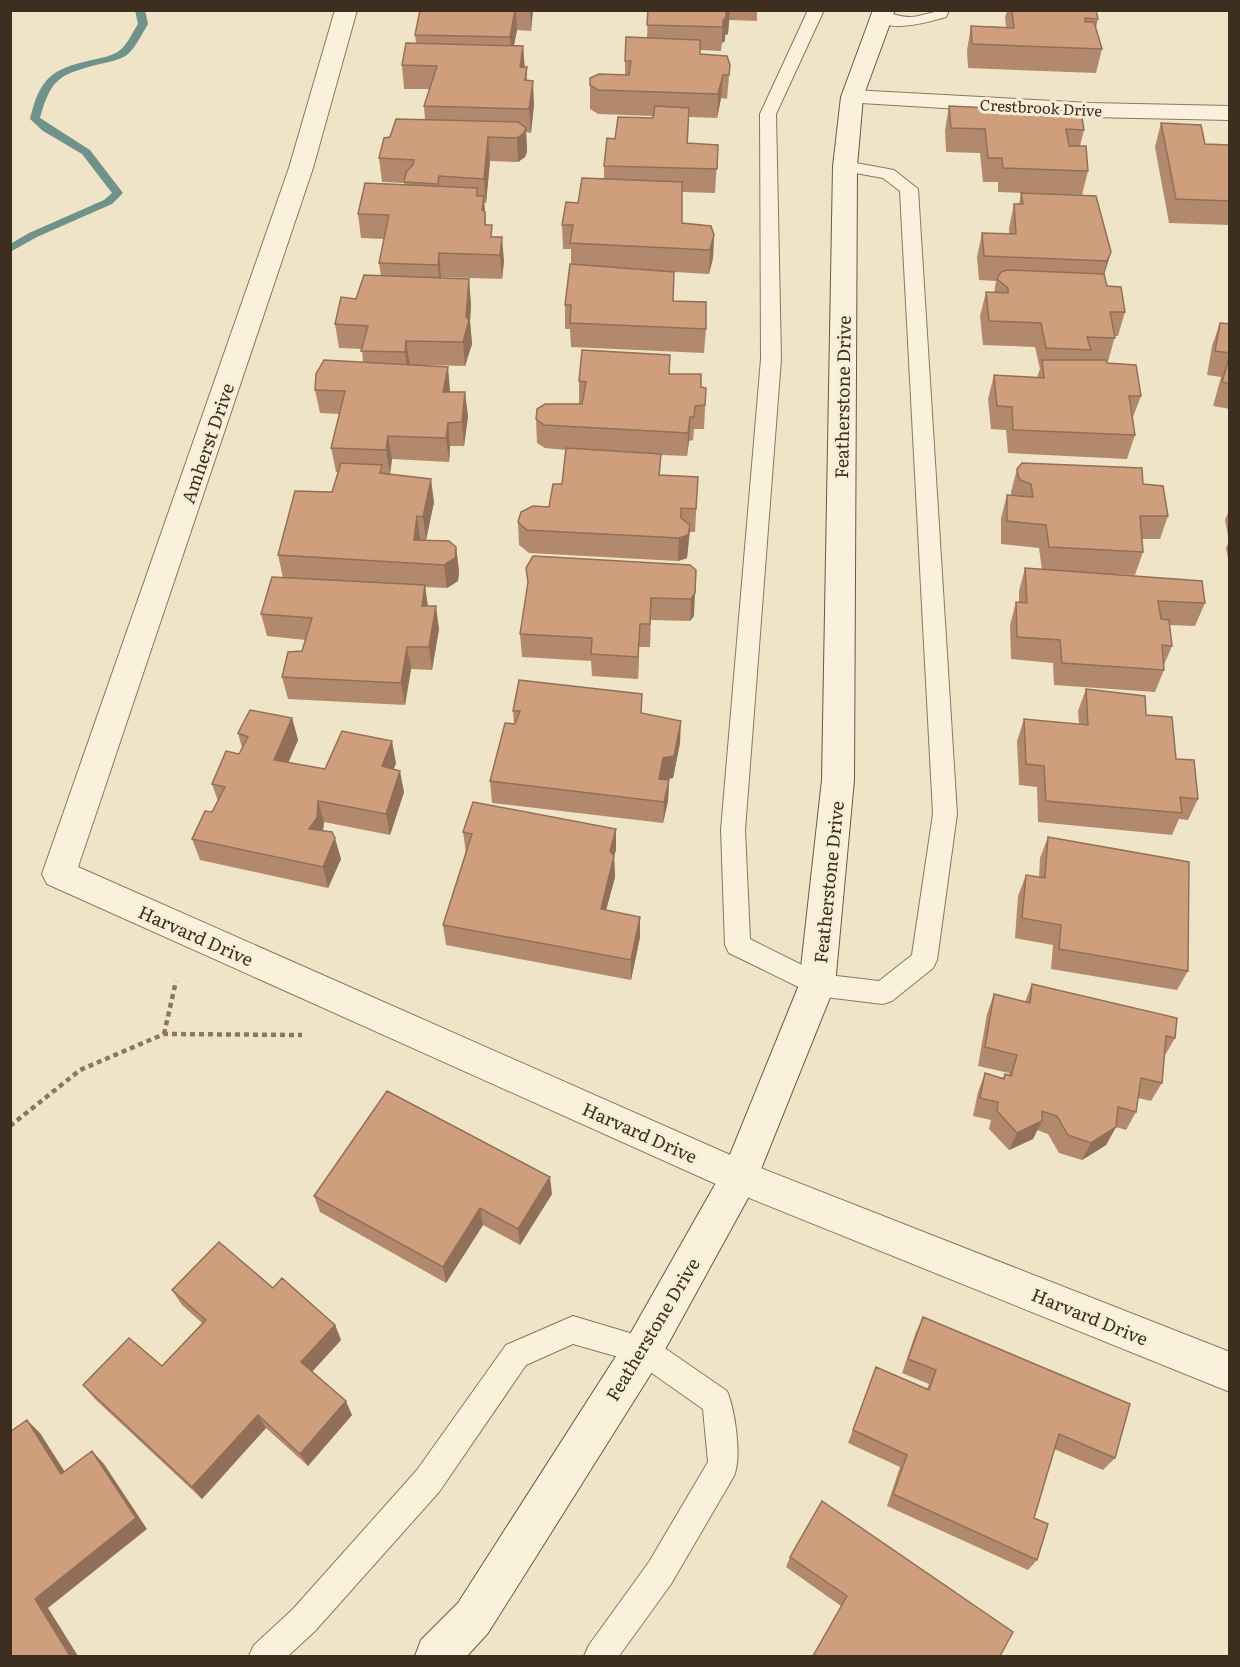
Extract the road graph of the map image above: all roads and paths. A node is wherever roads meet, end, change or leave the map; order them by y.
1 (346, 10) edge
2 (816, 10) edge
3 (941, 10) edge
4 (883, 14) edge
5 (852, 97) junction
6 (1230, 113) edge
7 (845, 166) junction
8 (59, 874) joint
9 (176, 981) dead end
10 (818, 986) junction
11 (164, 1034) junction
12 (302, 1035) dead end
13 (10, 1126) edge
14 (740, 1177) junction
15 (643, 1350) junction
16 (1230, 1372) edge
17 (265, 1656) edge
18 (437, 1656) edge
19 (600, 1656) edge

1 - 8 street, Amherst Drive
2 - 10 lane
3 - 4 lane
4 - 5 street, Featherstone Drive
5 - 6 street, Crestbrook Drive
5 - 7 street, Featherstone Drive
7 - 10 street, Featherstone Drive
7 - 10 lane
8 - 14 street, Harvard Drive
9 - 11 path
10 - 14 street, Featherstone Drive
11 - 12 path
11 - 13 path
14 - 15 street, Featherstone Drive
14 - 16 street, Harvard Drive
15 - 17 lane
15 - 18 street, Featherstone Drive
15 - 19 lane

